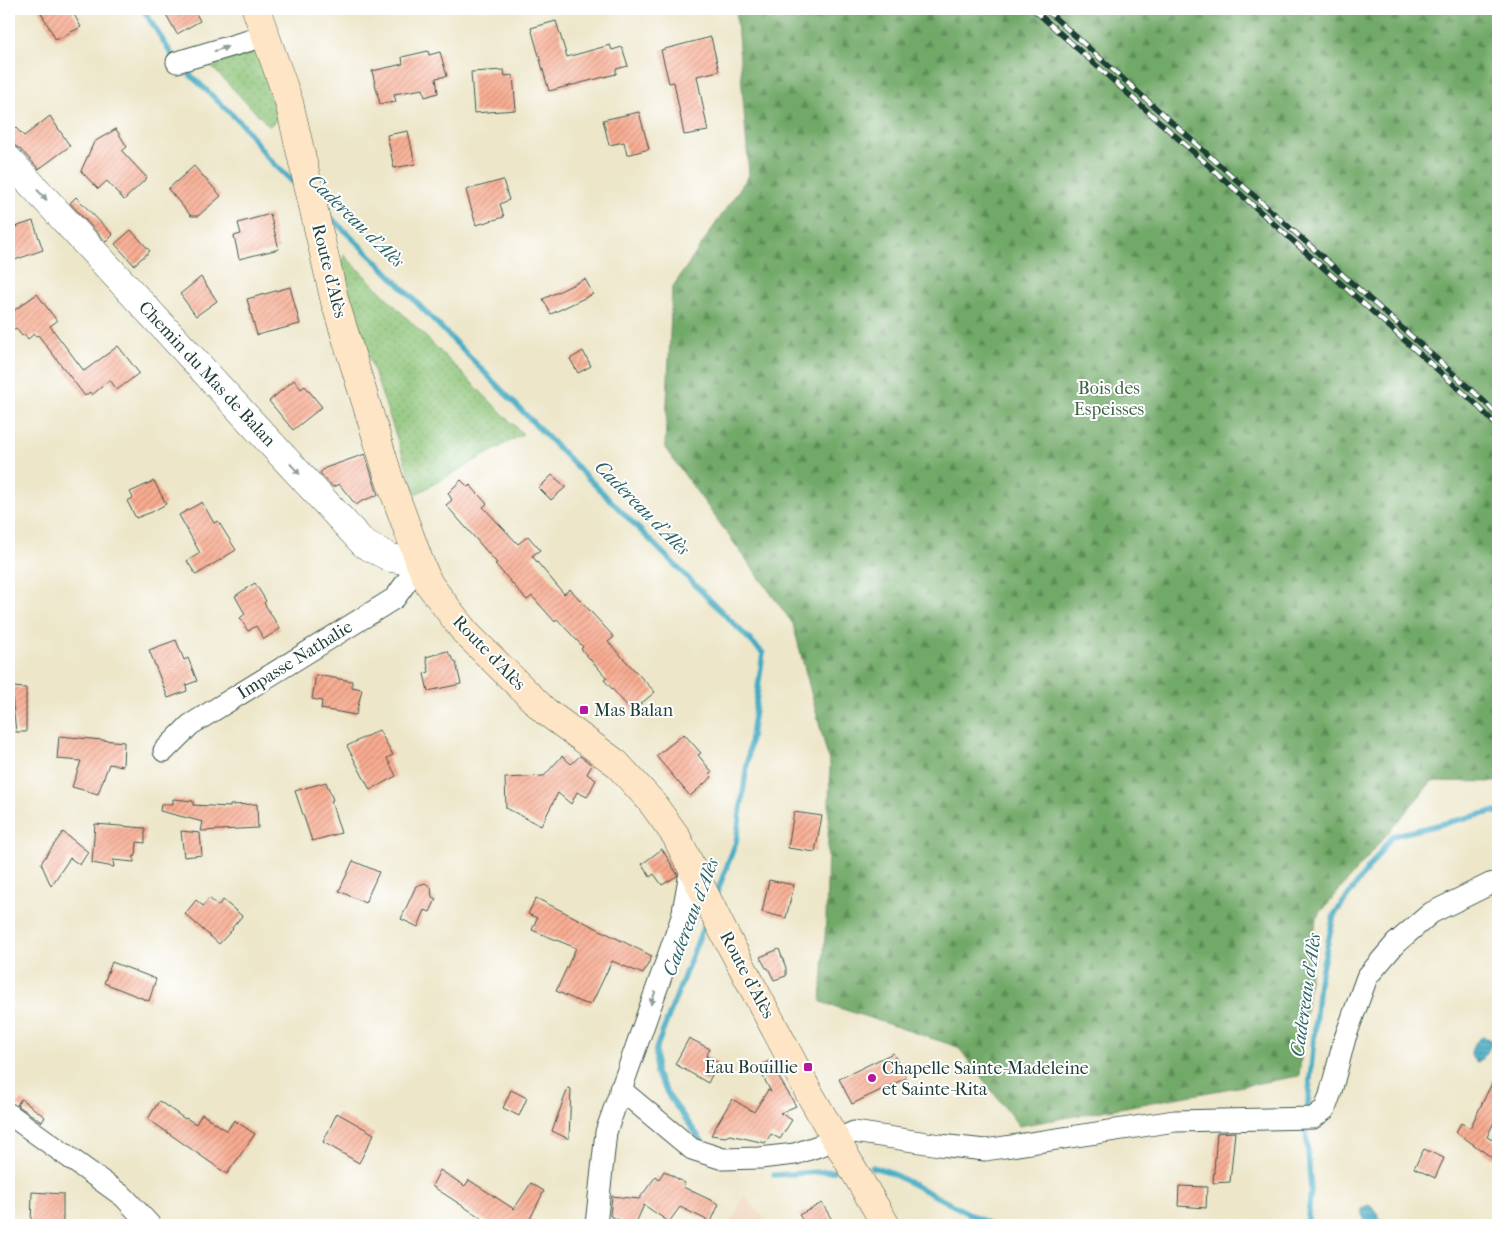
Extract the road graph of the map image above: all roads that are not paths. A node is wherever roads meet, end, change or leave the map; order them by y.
1 (256, 9) edge
2 (265, 36) junction
3 (177, 62) dead end
4 (9, 160) edge
5 (420, 564) junction
6 (164, 751) dead end
7 (697, 879) junction
8 (1498, 882) edge
9 (620, 1089) junction
10 (9, 1114) edge
11 (841, 1150) junction
12 (882, 1215) edge
13 (150, 1225) edge
14 (596, 1225) edge

1 - 2 main road, Route d'Alès
3 -> 2 street
2 - 5 main road, Route d'Alès
4 -> 5 street, Chemin du Mas de Balan
5 - 6 street, Impasse Nathalie
5 - 7 main road, Route d'Alès
7 -> 9 street
7 - 11 main road, Route d'Alès
8 - 11 street
9 - 11 street
9 - 14 street
10 - 13 street
11 - 12 main road, Route d'Alès

